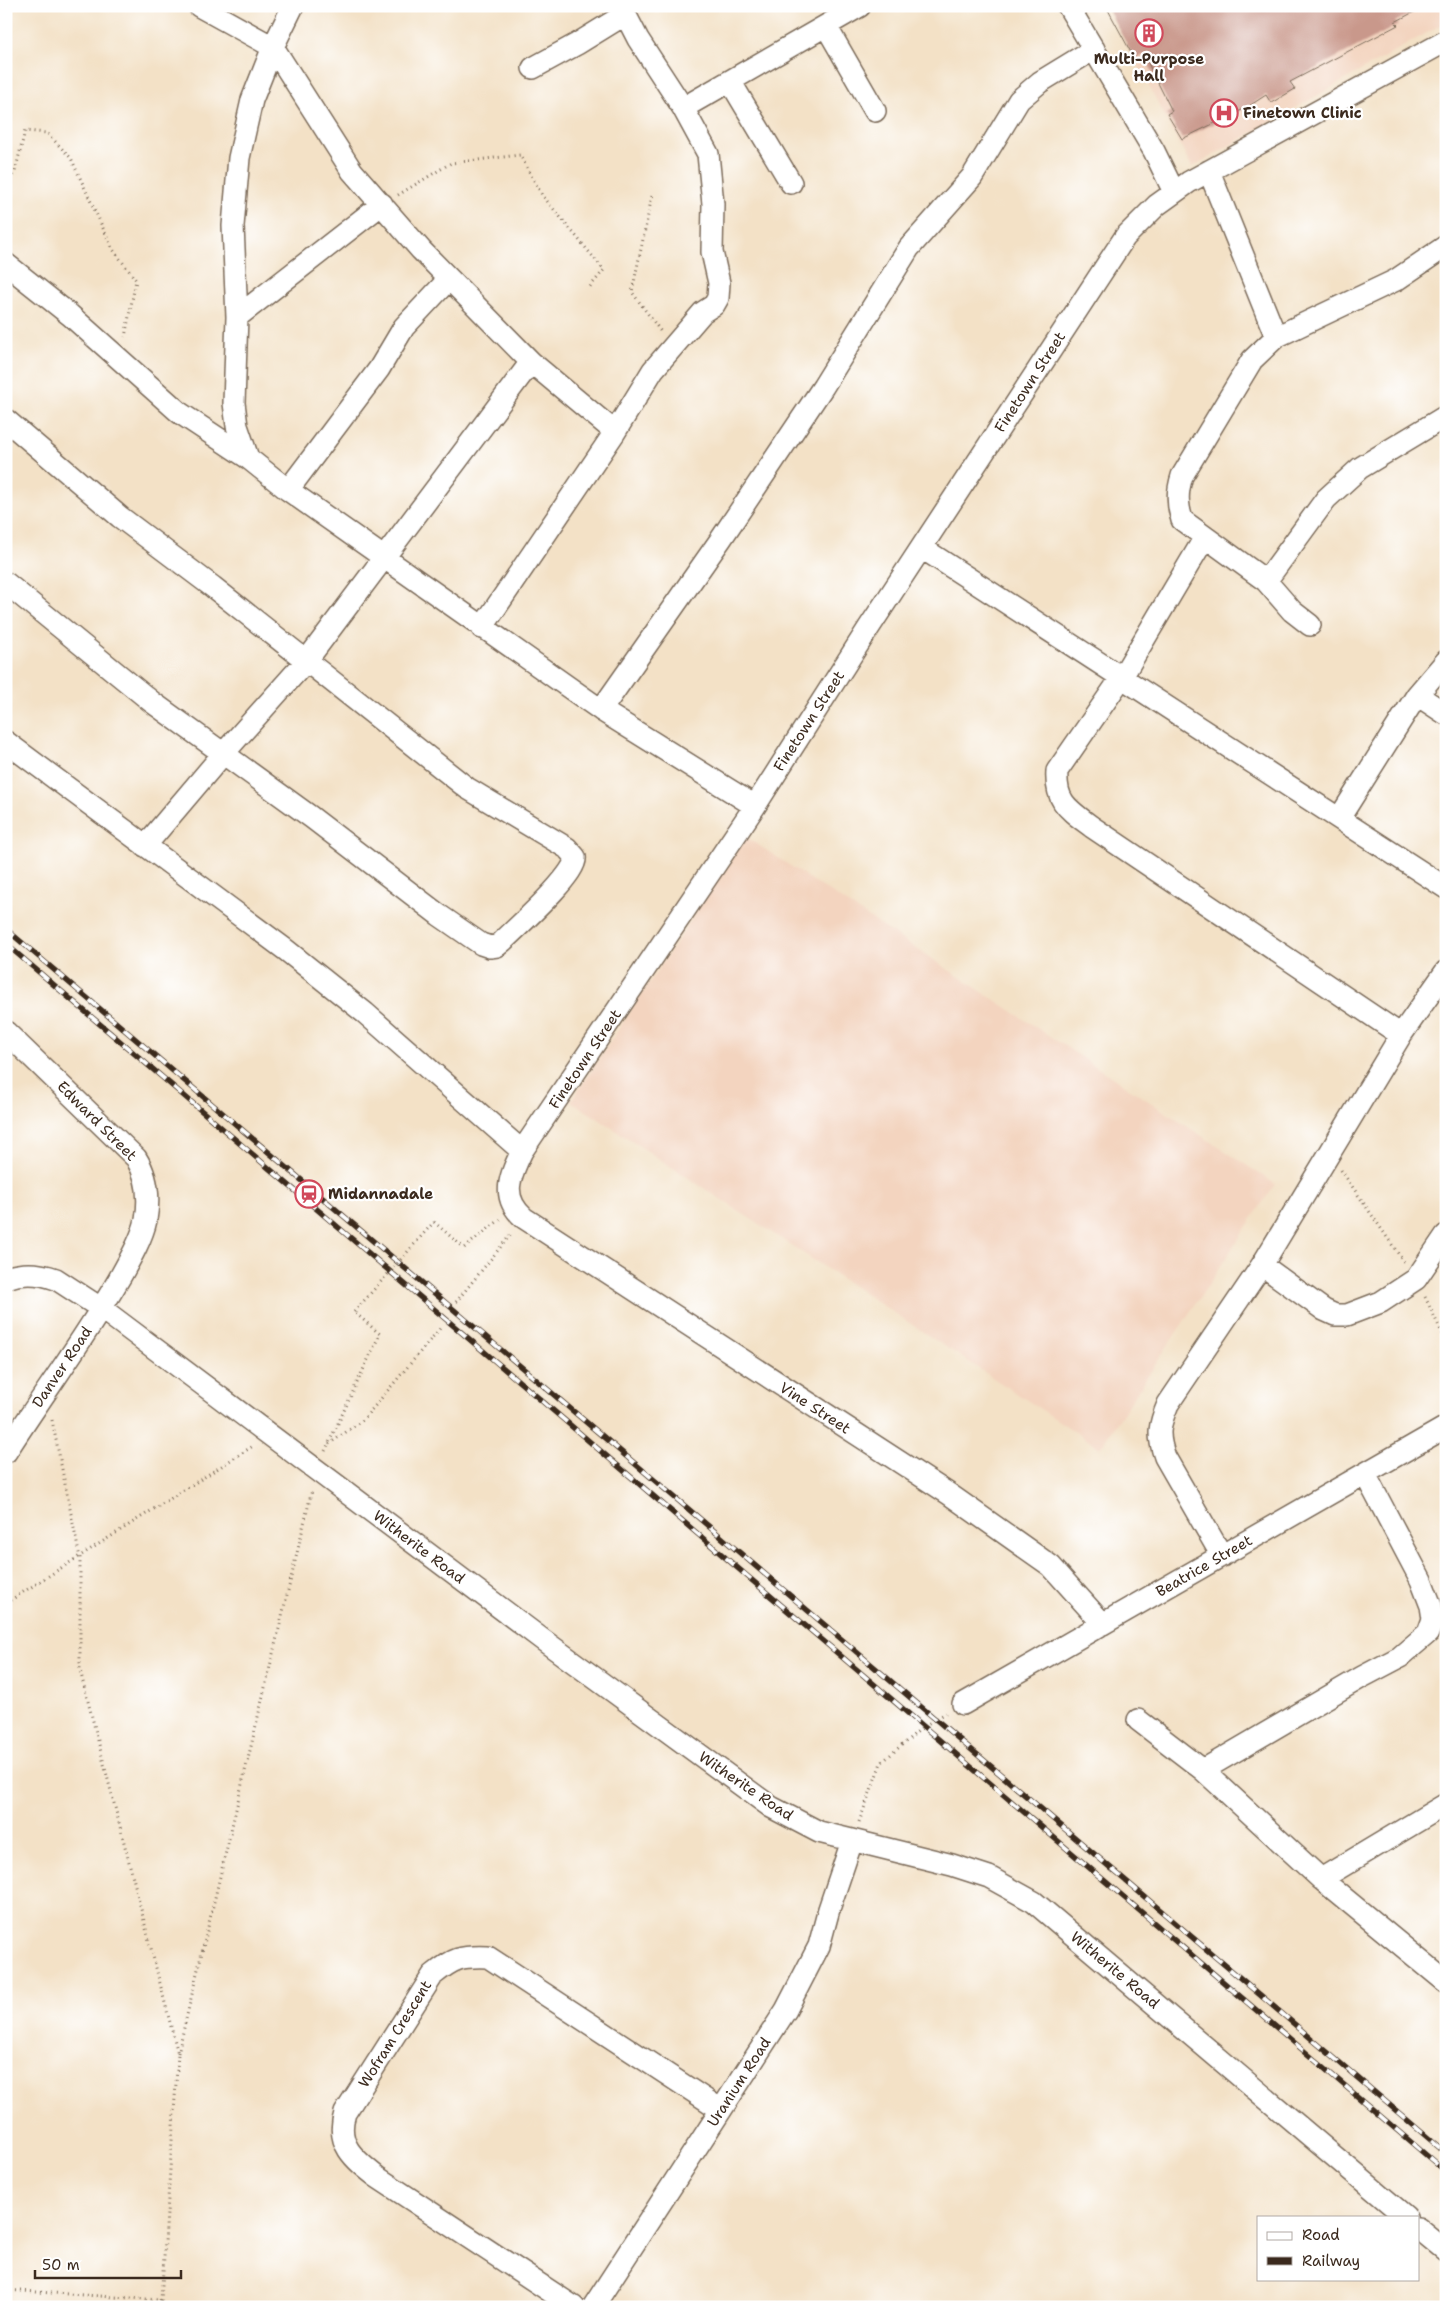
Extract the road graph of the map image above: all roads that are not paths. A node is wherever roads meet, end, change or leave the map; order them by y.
1 (199, 6) edge
2 (293, 6) edge
3 (860, 6) edge
4 (1068, 6) edge
5 (622, 11) edge
6 (826, 26) junction
7 (1446, 41) edge
8 (273, 47) junction
9 (1094, 49) junction
10 (533, 68) dead end
11 (730, 81) junction
12 (683, 108) junction
13 (875, 111) dead end
14 (1209, 171) junction
15 (791, 184) dead end
16 (1174, 192) junction
17 (382, 204) junction
18 (1446, 246) edge
19 (6, 264) edge
20 (448, 280) junction
21 (237, 317) junction
22 (1276, 337) junction
23 (531, 362) junction
24 (1446, 416) edge
25 (6, 420) edge
26 (616, 432) junction
27 (248, 458) junction
28 (288, 490) junction
29 (1205, 538) junction
30 (922, 548) junction
31 (384, 556) junction
32 (1266, 581) junction
33 (6, 583) edge
34 (1310, 625) dead end
35 (482, 628) junction
36 (307, 660) junction
37 (1446, 661) edge
38 (1122, 678) junction
39 (1417, 695) junction
40 (601, 710) junction
41 (1446, 714) edge
42 (6, 742) edge
43 (223, 754) junction
44 (755, 806) junction
45 (1340, 817) junction
46 (145, 846) junction
47 (1446, 888) edge
48 (1446, 971) edge
49 (6, 1032) edge
50 (1401, 1036) junction
51 (522, 1151) junction
52 (519, 1214) joint
53 (1446, 1235) edge
54 (1262, 1265) junction
55 (6, 1278) edge
56 (102, 1309) junction
57 (1446, 1427) edge
58 (6, 1452) edge
59 (1365, 1474) junction
60 (1222, 1556) junction
61 (1103, 1624) junction
62 (963, 1704) road end
63 (1138, 1720) dead end
64 (1202, 1770) junction
65 (1446, 1804) edge
66 (852, 1841) junction
67 (1321, 1879) junction
68 (1446, 1982) edge
69 (720, 2109) junction
70 (1405, 2216) edge
71 (1420, 2230) edge
72 (1446, 2251) edge
73 (574, 2307) edge
74 (593, 2307) edge

1 - 8 street
2 - 8 street
3 - 6 street
4 - 9 street
5 - 10 street
5 - 12 street
6 - 11 street
6 - 13 street
7 - 14 street, Finetown Street
8 - 17 street
8 - 21 street
9 - 16 street
9 - 40 street
11 - 12 street
11 - 15 street
12 - 26 street
14 - 16 street, Finetown Street
14 - 22 street
16 - 30 street, Finetown Street
17 - 20 street
17 - 21 street
18 - 22 street
19 - 27 street
20 - 23 street
20 - 28 street
21 - 27 street
22 - 29 street
23 - 26 street
23 - 31 street
24 - 32 street
25 - 36 street
26 - 35 street
27 - 28 street
28 - 31 street
29 - 32 street
29 - 38 street
30 - 38 street
30 - 44 street, Finetown Street
31 - 35 street
31 - 36 street
32 - 34 street
33 - 43 street
35 - 40 street
36 - 43 street
36 - 43 street
37 - 39 street
38 - 45 street
38 - 50 street
39 - 41 street
39 - 45 street
40 - 44 street
42 - 46 street
43 - 46 street
44 - 51 street, Finetown Street
45 - 47 street
46 - 51 street
48 - 50 street
49 - 56 street, Edward Street
50 - 54 street
51 - 52 street, Finetown Street
52 - 61 street, Vine Street
53 - 54 street
54 - 60 street
55 - 56 street, Witherite Road
56 - 58 street, Danver Road
56 - 66 street, Witherite Road
57 - 59 street, Beatrice Street
59 - 60 street, Beatrice Street
59 - 64 street
60 - 61 street, Beatrice Street
61 - 62 street, Beatrice Street
63 - 64 street
64 - 67 street
65 - 67 street
66 - 69 street, Uranium Road
66 - 70 street, Witherite Road
67 - 68 street
69 - 73 street, Wofram Crescent
69 - 74 street, Uranium Road
71 - 72 street

